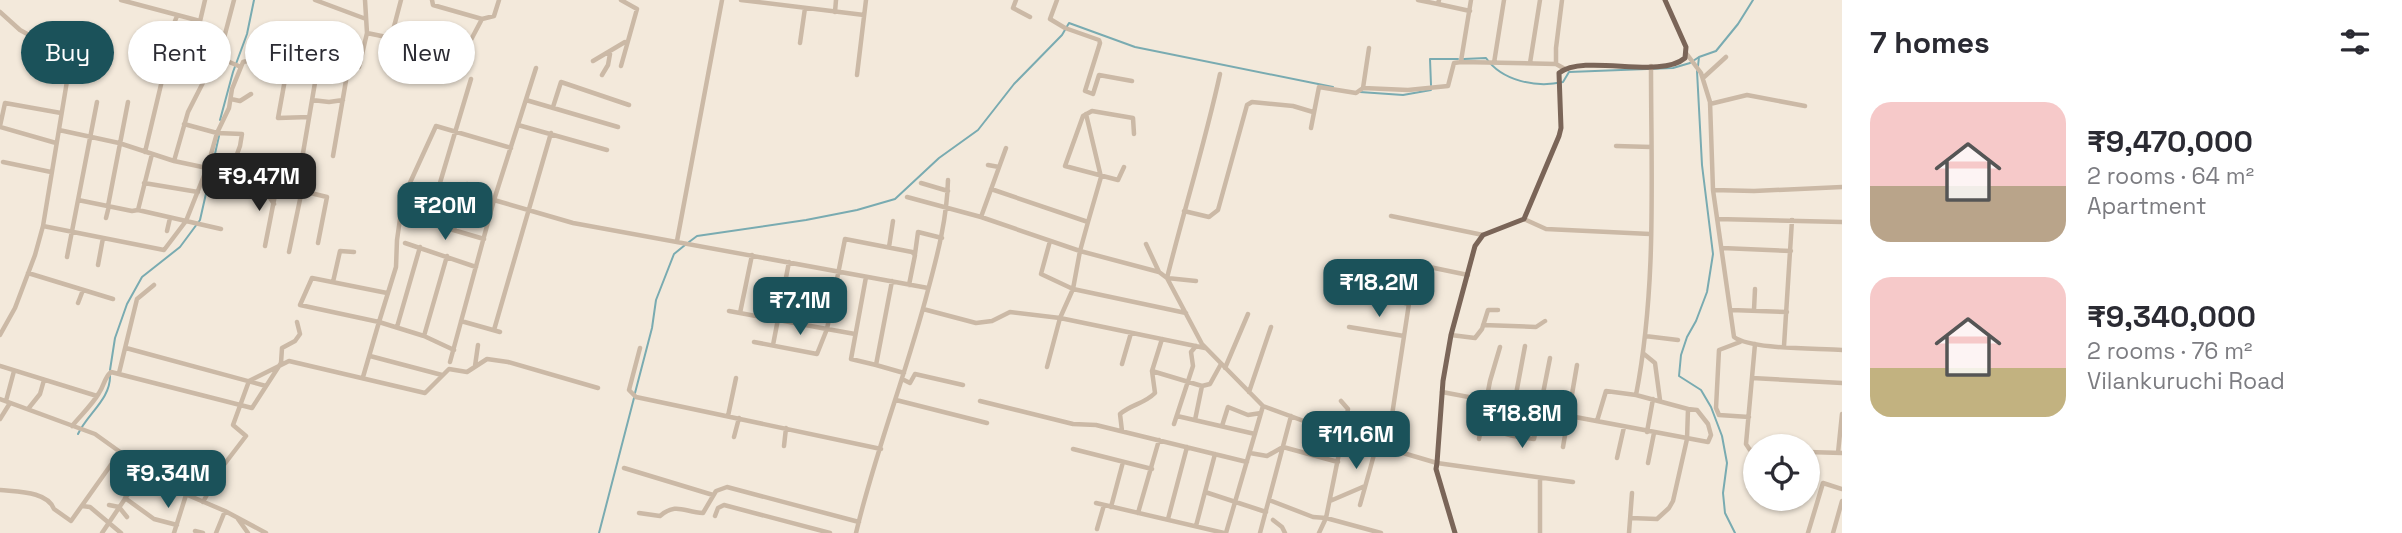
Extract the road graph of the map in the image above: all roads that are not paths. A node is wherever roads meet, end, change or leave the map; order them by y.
1 (121, 0) edge
2 (205, 0) edge
3 (234, 0) edge
4 (315, 0) edge
5 (365, 0) edge
6 (401, 0) edge
7 (432, 0) edge
8 (499, 0) edge
9 (621, 0) edge
10 (722, 0) edge
11 (741, 0) edge
12 (836, 0) edge
13 (866, 0) edge
14 (1016, 0) edge
15 (1057, 0) edge
16 (1418, 0) edge
17 (1471, 0) edge
18 (1504, 0) edge
19 (1540, 0) edge
20 (1562, 0) edge
21 (1665, 0) edge
22 (775, 2) edge
23 (1439, 2) edge
24 (805, 8) junction
25 (1470, 11) junction
26 (0, 12) edge
27 (835, 12) junction
28 (864, 15) junction
29 (177, 16) junction
30 (1030, 17) dead end
31 (366, 19) junction
32 (482, 19) junction
33 (175, 21) edge
34 (201, 21) joint
35 (228, 21) edge
36 (395, 21) edge
37 (475, 32) edge
38 (367, 33) junction
39 (378, 35) edge
40 (626, 42) junction
41 (800, 43) dead end
42 (364, 46) edge
43 (1369, 48) dead end
44 (610, 53) junction
45 (1688, 55) junction
46 (1726, 57) dead end
47 (1461, 60) junction
48 (245, 61) edge
49 (593, 61) dead end
50 (231, 62) edge
51 (1490, 63) junction
52 (1530, 63) junction
53 (1556, 64) junction
54 (237, 65) junction
55 (621, 66) dead end
56 (536, 68) dead end
57 (1564, 69) junction
58 (1651, 69) junction
59 (1220, 74) dead end
60 (602, 75) dead end
61 (857, 75) dead end
62 (1702, 76) junction
63 (1132, 81) dead end
64 (162, 84) edge
65 (202, 84) edge
66 (284, 84) edge
67 (315, 84) edge
68 (346, 84) edge
69 (469, 84) edge
70 (1360, 90) junction
71 (251, 94) dead end
72 (231, 99) junction
73 (312, 100) junction
74 (343, 100) junction
75 (526, 100) junction
76 (97, 102) dead end
77 (128, 103) dead end
78 (1710, 104) junction
79 (628, 105) dead end
80 (1805, 106) dead end
81 (553, 107) junction
82 (1313, 112) junction
83 (61, 113) junction
84 (1086, 114) junction
85 (309, 117) junction
86 (184, 124) junction
87 (518, 125) junction
88 (0, 126) edge
89 (618, 127) dead end
90 (1311, 128) dead end
91 (58, 131) junction
92 (455, 132) junction
93 (218, 133) junction
94 (551, 133) junction
95 (1134, 134) dead end
96 (89, 137) junction
97 (56, 143) junction
98 (119, 144) junction
99 (1616, 146) dead end
100 (1651, 147) junction
101 (511, 148) junction
102 (1006, 148) dead end
103 (607, 150) dead end
104 (148, 153) junction
105 (303, 153) dead end
106 (332, 156) dead end
107 (261, 159) dead end
108 (174, 161) junction
109 (3, 162) dead end
110 (302, 162) dead end
111 (988, 165) dead end
112 (207, 166) junction
113 (999, 167) junction
114 (1124, 167) dead end
115 (230, 170) junction
116 (51, 172) junction
117 (1101, 177) junction
118 (256, 178) junction
119 (948, 180) dead end
120 (265, 182) junction
121 (144, 183) junction
122 (921, 183) dead end
123 (467, 184) dead end
124 (277, 185) junction
125 (1842, 187) edge
126 (991, 189) junction
127 (302, 190) junction
128 (1713, 190) junction
129 (948, 191) junction
130 (198, 192) junction
131 (223, 192) dead end
132 (907, 197) dead end
133 (78, 200) junction
134 (494, 200) junction
135 (274, 204) junction
136 (108, 206) junction
137 (947, 209) junction
138 (138, 210) junction
139 (529, 210) junction
140 (1184, 211) junction
141 (1391, 216) dead end
142 (409, 217) dead end
143 (981, 217) junction
144 (106, 218) dead end
145 (170, 218) junction
146 (1524, 219) junction
147 (1717, 219) junction
148 (1792, 220) junction
149 (186, 221) junction
150 (892, 222) dead end
151 (1088, 222) junction
152 (1842, 222) edge
153 (428, 223) junction
154 (43, 226) junction
155 (221, 229) dead end
156 (454, 230) junction
157 (167, 231) dead end
158 (72, 232) junction
159 (1651, 234) junction
160 (1483, 235) junction
161 (103, 238) junction
162 (942, 238) junction
163 (484, 239) junction
164 (677, 241) junction
165 (1050, 241) junction
166 (318, 243) dead end
167 (405, 243) dead end
168 (1146, 244) dead end
169 (265, 246) dead end
170 (420, 247) junction
171 (889, 247) junction
172 (1722, 248) junction
173 (1080, 251) junction
174 (1791, 251) junction
175 (289, 252) dead end
176 (354, 252) dead end
177 (751, 255) junction
178 (915, 255) junction
179 (447, 256) junction
180 (67, 257) dead end
181 (789, 262) junction
182 (98, 265) dead end
183 (476, 267) junction
184 (838, 271) junction
185 (1159, 272) junction
186 (28, 273) junction
187 (1468, 275) junction
188 (866, 277) junction
189 (1167, 278) junction
190 (892, 281) junction
191 (1196, 281) dead end
192 (333, 282) junction
193 (154, 285) dead end
194 (909, 285) junction
195 (929, 288) junction
196 (1073, 289) junction
197 (1755, 289) dead end
198 (83, 290) junction
199 (388, 293) junction
200 (1376, 296) dead end
201 (113, 299) dead end
202 (78, 303) dead end
203 (1409, 304) junction
204 (923, 309) junction
205 (1498, 310) dead end
206 (1731, 310) junction
207 (1754, 310) junction
208 (729, 311) dead end
209 (1787, 312) junction
210 (740, 313) junction
211 (1186, 314) junction
212 (1248, 314) dead end
213 (1060, 318) junction
214 (461, 321) junction
215 (777, 321) junction
216 (1545, 321) dead end
217 (297, 323) dead end
218 (379, 323) junction
219 (1483, 324) junction
220 (397, 327) junction
221 (1271, 327) dead end
222 (1349, 327) dead end
223 (827, 329) junction
224 (1131, 333) junction
225 (855, 334) junction
226 (0, 335) edge
227 (1451, 335) junction
228 (424, 336) junction
229 (1404, 336) junction
230 (1645, 336) junction
231 (1162, 339) junction
232 (1678, 340) dead end
233 (754, 342) dead end
234 (1741, 342) junction
235 (1755, 344) junction
236 (478, 345) dead end
237 (773, 345) junction
238 (1196, 346) junction
239 (1525, 346) dead end
240 (1784, 346) junction
241 (1500, 347) dead end
242 (126, 348) junction
243 (640, 348) dead end
244 (1206, 348) junction
245 (454, 349) junction
246 (1842, 349) edge
247 (1644, 354) junction
248 (369, 356) junction
249 (1550, 358) dead end
250 (450, 362) dead end
251 (281, 363) junction
252 (1122, 364) dead end
253 (876, 365) junction
254 (1577, 365) dead end
255 (0, 366) edge
256 (1223, 366) junction
257 (475, 367) junction
258 (1047, 367) dead end
259 (14, 371) junction
260 (1152, 371) junction
261 (119, 373) junction
262 (443, 375) junction
263 (903, 376) junction
264 (363, 377) junction
265 (736, 378) dead end
266 (1752, 378) junction
267 (44, 380) junction
268 (249, 381) junction
269 (1188, 382) junction
270 (1842, 383) edge
271 (963, 385) dead end
272 (267, 386) junction
273 (1202, 386) junction
274 (598, 388) dead end
275 (1249, 392) junction
276 (1442, 392) junction
277 (1636, 395) junction
278 (97, 396) junction
279 (1653, 399) junction
280 (896, 400) junction
281 (1486, 400) junction
282 (1660, 400) junction
283 (5, 401) edge
284 (980, 401) dead end
285 (1341, 401) dead end
286 (1514, 405) junction
287 (239, 407) junction
288 (1264, 407) junction
289 (1688, 409) junction
290 (28, 410) junction
291 (1539, 410) junction
292 (1262, 413) junction
293 (1484, 414) junction
294 (1842, 414) edge
295 (1568, 415) junction
296 (728, 416) junction
297 (1177, 416) junction
298 (1291, 416) junction
299 (1748, 417) junction
300 (739, 418) junction
301 (0, 419) edge
302 (1195, 420) junction
303 (1597, 421) junction
304 (987, 423) dead end
305 (1174, 424) dead end
306 (72, 426) junction
307 (1222, 426) junction
308 (1624, 427) junction
309 (786, 428) junction
310 (1122, 431) junction
311 (1647, 432) junction
312 (1654, 433) junction
313 (1255, 434) junction
314 (1747, 434) edge
315 (1342, 435) junction
316 (734, 437) dead end
317 (1479, 439) dead end
318 (1687, 439) junction
319 (1159, 440) junction
320 (1377, 444) junction
321 (784, 446) dead end
322 (1187, 447) junction
323 (1283, 447) junction
324 (1563, 447) dead end
325 (1387, 448) junction
326 (881, 449) junction
327 (1073, 449) dead end
328 (120, 452) junction
329 (1820, 452) edge
330 (1250, 453) junction
331 (1840, 453) edge
332 (1215, 454) junction
333 (1617, 458) dead end
334 (1123, 462) junction
335 (1247, 462) junction
336 (1338, 462) junction
337 (1648, 463) dead end
338 (1437, 464) junction
339 (624, 468) dead end
340 (145, 469) junction
341 (1152, 469) junction
342 (1540, 478) junction
343 (1573, 482) dead end
344 (1366, 486) junction
345 (0, 489) edge
346 (1842, 489) edge
347 (1205, 492) junction
348 (1632, 493) dead end
349 (186, 495) junction
350 (713, 495) junction
351 (125, 498) junction
352 (1235, 500) junction
353 (1269, 500) junction
354 (1842, 501) edge
355 (203, 502) junction
356 (1329, 502) junction
357 (1096, 503) dead end
358 (109, 505) dead end
359 (1104, 505) junction
360 (1360, 505) dead end
361 (82, 506) junction
362 (119, 507) junction
363 (1111, 507) junction
364 (225, 511) junction
365 (1266, 512) junction
366 (639, 513) dead end
367 (1138, 513) junction
368 (715, 516) dead end
369 (127, 517) dead end
370 (237, 518) junction
371 (1325, 518) junction
372 (1630, 518) junction
373 (1168, 519) junction
374 (1273, 520) dead end
375 (859, 522) junction
376 (108, 524) junction
377 (177, 526) junction
378 (1196, 526) junction
379 (1097, 529) dead end
380 (195, 531) dead end
381 (102, 533) edge
382 (121, 533) edge
383 (174, 533) edge
384 (203, 533) edge
385 (215, 533) edge
386 (248, 533) edge
387 (266, 533) edge
388 (830, 533) edge
389 (856, 533) edge
390 (1225, 533) edge
391 (1260, 533) edge
392 (1285, 533) edge
393 (1319, 533) edge
394 (1381, 533) edge
395 (1455, 533) edge
396 (1540, 533) edge
397 (1629, 533) edge
398 (1808, 533) edge
399 (1833, 533) edge

1 - 29 street
2 - 34 street
3 - 35 street
4 - 31 street
5 - 31 street
6 - 36 street
7 - 32 street
8 - 32 street
9 - 40 street
10 - 164 street
11 - 22 street
12 - 27 street
13 - 28 street
14 - 30 street
15 - 63 street
16 - 23 street
17 - 25 street
18 - 51 street
19 - 52 street
20 - 53 street
21 - 45 main road
22 - 24 street
23 - 25 street
24 - 27 street
24 - 41 street
25 - 47 street
26 - 83 street
27 - 28 street
28 - 61 street
29 - 33 street
29 - 34 street
31 - 38 street
32 - 37 street
38 - 39 street
38 - 42 street
40 - 44 street
40 - 55 street
43 - 70 street
44 - 49 street
44 - 60 street
45 - 58 main road
45 - 62 street
46 - 62 street
47 - 51 street
47 - 70 street
48 - 54 street
50 - 54 street
51 - 52 street
52 - 53 street
53 - 57 street
54 - 72 street
56 - 75 street
57 - 58 main road
57 - 146 main road
58 - 100 street
59 - 140 street
62 - 78 street
64 - 104 street
65 - 86 street
66 - 85 street
67 - 73 street
68 - 74 street
69 - 92 street
70 - 82 street
71 - 72 street
72 - 93 street
73 - 74 street
73 - 85 street
74 - 106 street
75 - 81 street
75 - 87 street
76 - 96 street
77 - 98 street
78 - 80 street
78 - 128 street
79 - 81 street
81 - 89 street
82 - 90 street
82 - 140 street
83 - 88 street
83 - 91 street
84 - 95 street
84 - 117 street
84 - 117 street
85 - 105 street
86 - 93 street
86 - 108 street
87 - 94 street
87 - 101 street
88 - 97 street
91 - 96 street
91 - 97 street
92 - 101 street
92 - 153 street
92 - 199 street
93 - 112 street
93 - 115 street
94 - 103 street
94 - 139 street
96 - 98 street
96 - 133 street
97 - 116 street
98 - 104 street
98 - 136 street
99 - 100 street
100 - 159 street
101 - 134 street
102 - 113 street
104 - 108 street
104 - 121 street
107 - 118 street
108 - 112 street
109 - 116 street
110 - 120 street
111 - 113 street
112 - 115 street
112 - 130 street
113 - 126 street
114 - 117 street
115 - 118 street
115 - 131 street
116 - 154 street
117 - 151 street
118 - 120 street
119 - 129 street
120 - 124 street
120 - 135 street
121 - 130 street
121 - 138 street
122 - 129 street
123 - 156 street
124 - 127 street
124 - 135 street
125 - 128 street
126 - 143 street
126 - 151 street
127 - 166 street
127 - 175 street
128 - 147 street
129 - 137 street
130 - 149 street
132 - 137 street
133 - 136 street
133 - 158 street
134 - 139 street
134 - 163 street
135 - 169 street
136 - 138 street
136 - 144 street
137 - 143 street
137 - 162 street
138 - 145 street
139 - 164 street
139 - 214 street
140 - 189 street
141 - 160 street
142 - 153 street
143 - 165 street
145 - 149 street
145 - 157 street
146 - 159 street
146 - 160 main road
147 - 148 street
147 - 172 street
148 - 152 street
148 - 174 street
149 - 155 street
149 - 161 street
150 - 171 street
151 - 173 street
153 - 156 street
154 - 158 street
154 - 186 street
156 - 163 street
158 - 161 street
158 - 180 street
159 - 230 street
160 - 187 main road
161 - 182 street
162 - 178 street
162 - 195 street
163 - 183 street
164 - 177 street
165 - 173 street
165 - 196 street
167 - 170 street
168 - 185 street
170 - 179 street
170 - 220 street
171 - 178 street
171 - 184 street
172 - 174 street
172 - 206 street
173 - 185 street
173 - 196 street
174 - 209 street
176 - 192 street
177 - 181 street
177 - 210 street
178 - 194 street
179 - 183 street
179 - 228 street
181 - 184 street
181 - 215 street
183 - 214 street
184 - 188 street
184 - 223 street
185 - 189 street
186 - 198 street
186 - 226 street
187 - 203 street
187 - 227 main road
188 - 190 street
188 - 225 street
189 - 191 street
189 - 211 street
190 - 194 street
190 - 253 street
192 - 199 street
192 - 218 street
193 - 242 street
194 - 195 street
195 - 204 street
196 - 211 street
196 - 213 street
197 - 207 street
198 - 201 street
198 - 202 street
199 - 218 street
200 - 203 street
203 - 229 street
204 - 213 street
204 - 263 street
205 - 219 street
206 - 207 street
206 - 234 street
207 - 209 street
208 - 210 street
209 - 240 street
210 - 215 street
211 - 244 street
212 - 256 street
213 - 224 street
213 - 258 street
214 - 245 street
215 - 223 street
215 - 237 street
216 - 219 street
217 - 251 street
218 - 220 street
218 - 248 street
219 - 227 street
220 - 228 street
221 - 275 street
222 - 229 street
223 - 225 street
223 - 237 street
224 - 231 street
224 - 252 street
225 - 253 street
227 - 276 main road
228 - 245 street
229 - 325 street
230 - 232 street
230 - 247 street
231 - 238 street
231 - 260 street
233 - 237 street
234 - 235 street
234 - 299 street
235 - 240 street
235 - 266 street
236 - 257 street
238 - 244 street
238 - 269 street
239 - 286 street
240 - 246 street
241 - 281 street
242 - 261 street
242 - 268 street
243 - 296 street
244 - 256 street
245 - 250 street
247 - 277 street
247 - 282 street
248 - 262 street
248 - 264 street
249 - 291 street
251 - 264 street
251 - 268 street
251 - 272 street
253 - 263 street
254 - 295 street
255 - 259 street
256 - 273 street
256 - 275 street
257 - 262 street
257 - 274 street
259 - 267 street
259 - 283 street
260 - 269 street
260 - 310 street
261 - 278 street
261 - 287 street
262 - 264 street
263 - 271 street
263 - 280 street
265 - 296 street
266 - 270 street
266 - 299 street
267 - 278 street
267 - 290 street
268 - 272 street
268 - 287 street
269 - 273 street
269 - 297 street
272 - 287 street
273 - 302 street
275 - 288 street
276 - 281 street
276 - 338 main road
277 - 279 street
277 - 303 street
278 - 306 street
279 - 282 street
279 - 311 street
280 - 304 street
280 - 326 street
281 - 286 street
281 - 293 street
282 - 289 street
283 - 290 street
283 - 301 street
284 - 310 street
285 - 315 street
286 - 291 street
287 - 355 street
288 - 292 street
288 - 298 street
289 - 318 street
289 - 318 street
290 - 306 street
291 - 293 street
291 - 295 street
292 - 307 street
292 - 313 street
293 - 317 street
294 - 331 street
295 - 303 street
295 - 324 street
296 - 300 street
297 - 302 street
297 - 305 street
298 - 315 street
298 - 323 street
299 - 314 street
300 - 309 street
300 - 316 street
302 - 307 street
303 - 308 street
306 - 328 street
307 - 313 street
308 - 311 street
308 - 333 street
309 - 321 street
309 - 326 street
310 - 319 street
311 - 312 street
312 - 318 street
312 - 337 street
313 - 330 street
315 - 320 street
315 - 336 street
318 - 372 street
319 - 322 street
319 - 341 street
320 - 325 street
320 - 344 street
322 - 332 street
322 - 373 street
323 - 330 street
323 - 336 street
323 - 353 street
325 - 338 street
326 - 375 street
327 - 334 street
328 - 340 street
328 - 361 street
329 - 331 street
330 - 335 street
332 - 335 street
332 - 347 street
334 - 341 street
334 - 363 street
335 - 352 street
336 - 356 street
338 - 342 street
338 - 395 main road
339 - 350 street
340 - 349 street
340 - 351 street
341 - 367 street
342 - 343 street
342 - 396 street
344 - 356 street
344 - 360 street
345 - 361 street
346 - 398 street
347 - 352 street
347 - 378 street
348 - 372 street
349 - 355 street
349 - 377 street
350 - 366 street
350 - 375 street
351 - 362 street
351 - 377 street
352 - 365 street
352 - 390 street
353 - 365 street
353 - 371 street
354 - 399 street
355 - 364 street
356 - 371 street
357 - 359 street
358 - 362 street
359 - 363 street
359 - 379 street
361 - 376 street
362 - 369 street
362 - 376 street
363 - 367 street
364 - 370 street
364 - 385 street
365 - 391 street
367 - 373 street
368 - 388 street
370 - 386 street
370 - 387 street
371 - 393 street
371 - 394 street
372 - 397 street
373 - 378 street
374 - 392 street
375 - 389 street
376 - 381 street
376 - 382 street
377 - 383 street
378 - 390 street
380 - 384 street

